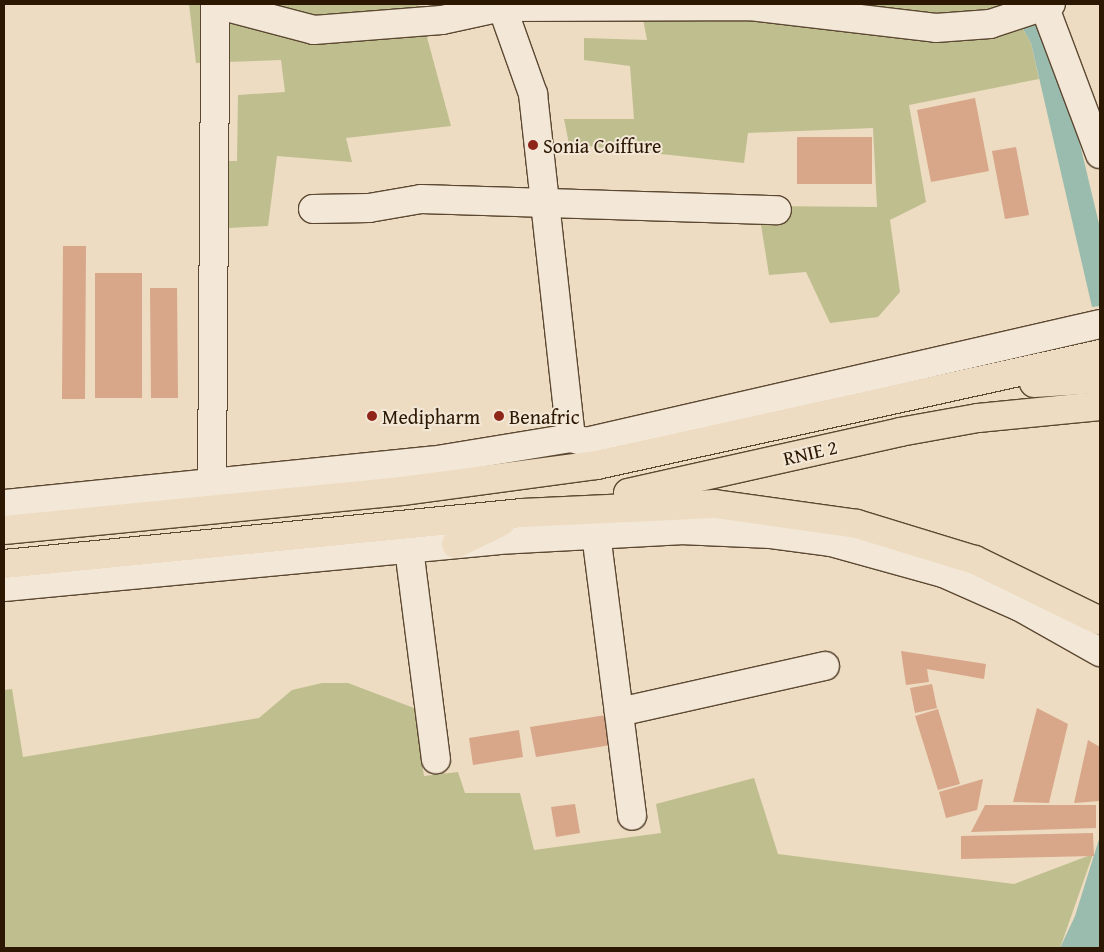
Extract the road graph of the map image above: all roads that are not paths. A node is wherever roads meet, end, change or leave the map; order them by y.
1 (215, 4) edge
2 (502, 6) edge
3 (1048, 6) edge
4 (1100, 148) edge
5 (547, 205) junction
6 (313, 209) dead end
7 (777, 210) dead end
8 (1100, 324) edge
9 (1100, 354) edge
10 (1100, 379) edge
11 (960, 386) junction
12 (1100, 406) edge
13 (571, 438) junction
14 (212, 484) junction
15 (4, 504) edge
16 (522, 513) junction
17 (4, 530) edge
18 (596, 534) junction
19 (456, 544) junction
20 (409, 549) junction
21 (4, 564) edge
22 (4, 588) edge
23 (1100, 621) edge
24 (1100, 652) edge
25 (825, 666) dead end
26 (619, 712) junction
27 (436, 759) dead end
28 (632, 816) dead end

1 - 2 street
1 - 14 street
2 - 3 street
2 - 5 street
3 - 4 street
5 - 6 street
5 - 7 street
5 - 13 street
8 - 13 street
9 - 11 highway
10 - 11 highway
11 - 17 highway
12 - 16 highway, RNIE 2 / RNIE 2
13 - 14 street
14 - 15 street
16 - 19 highway
16 - 21 highway
16 - 23 highway
18 - 19 street
18 - 24 street
18 - 26 street
19 - 20 street
20 - 22 street
20 - 27 street
25 - 26 street
26 - 28 street

